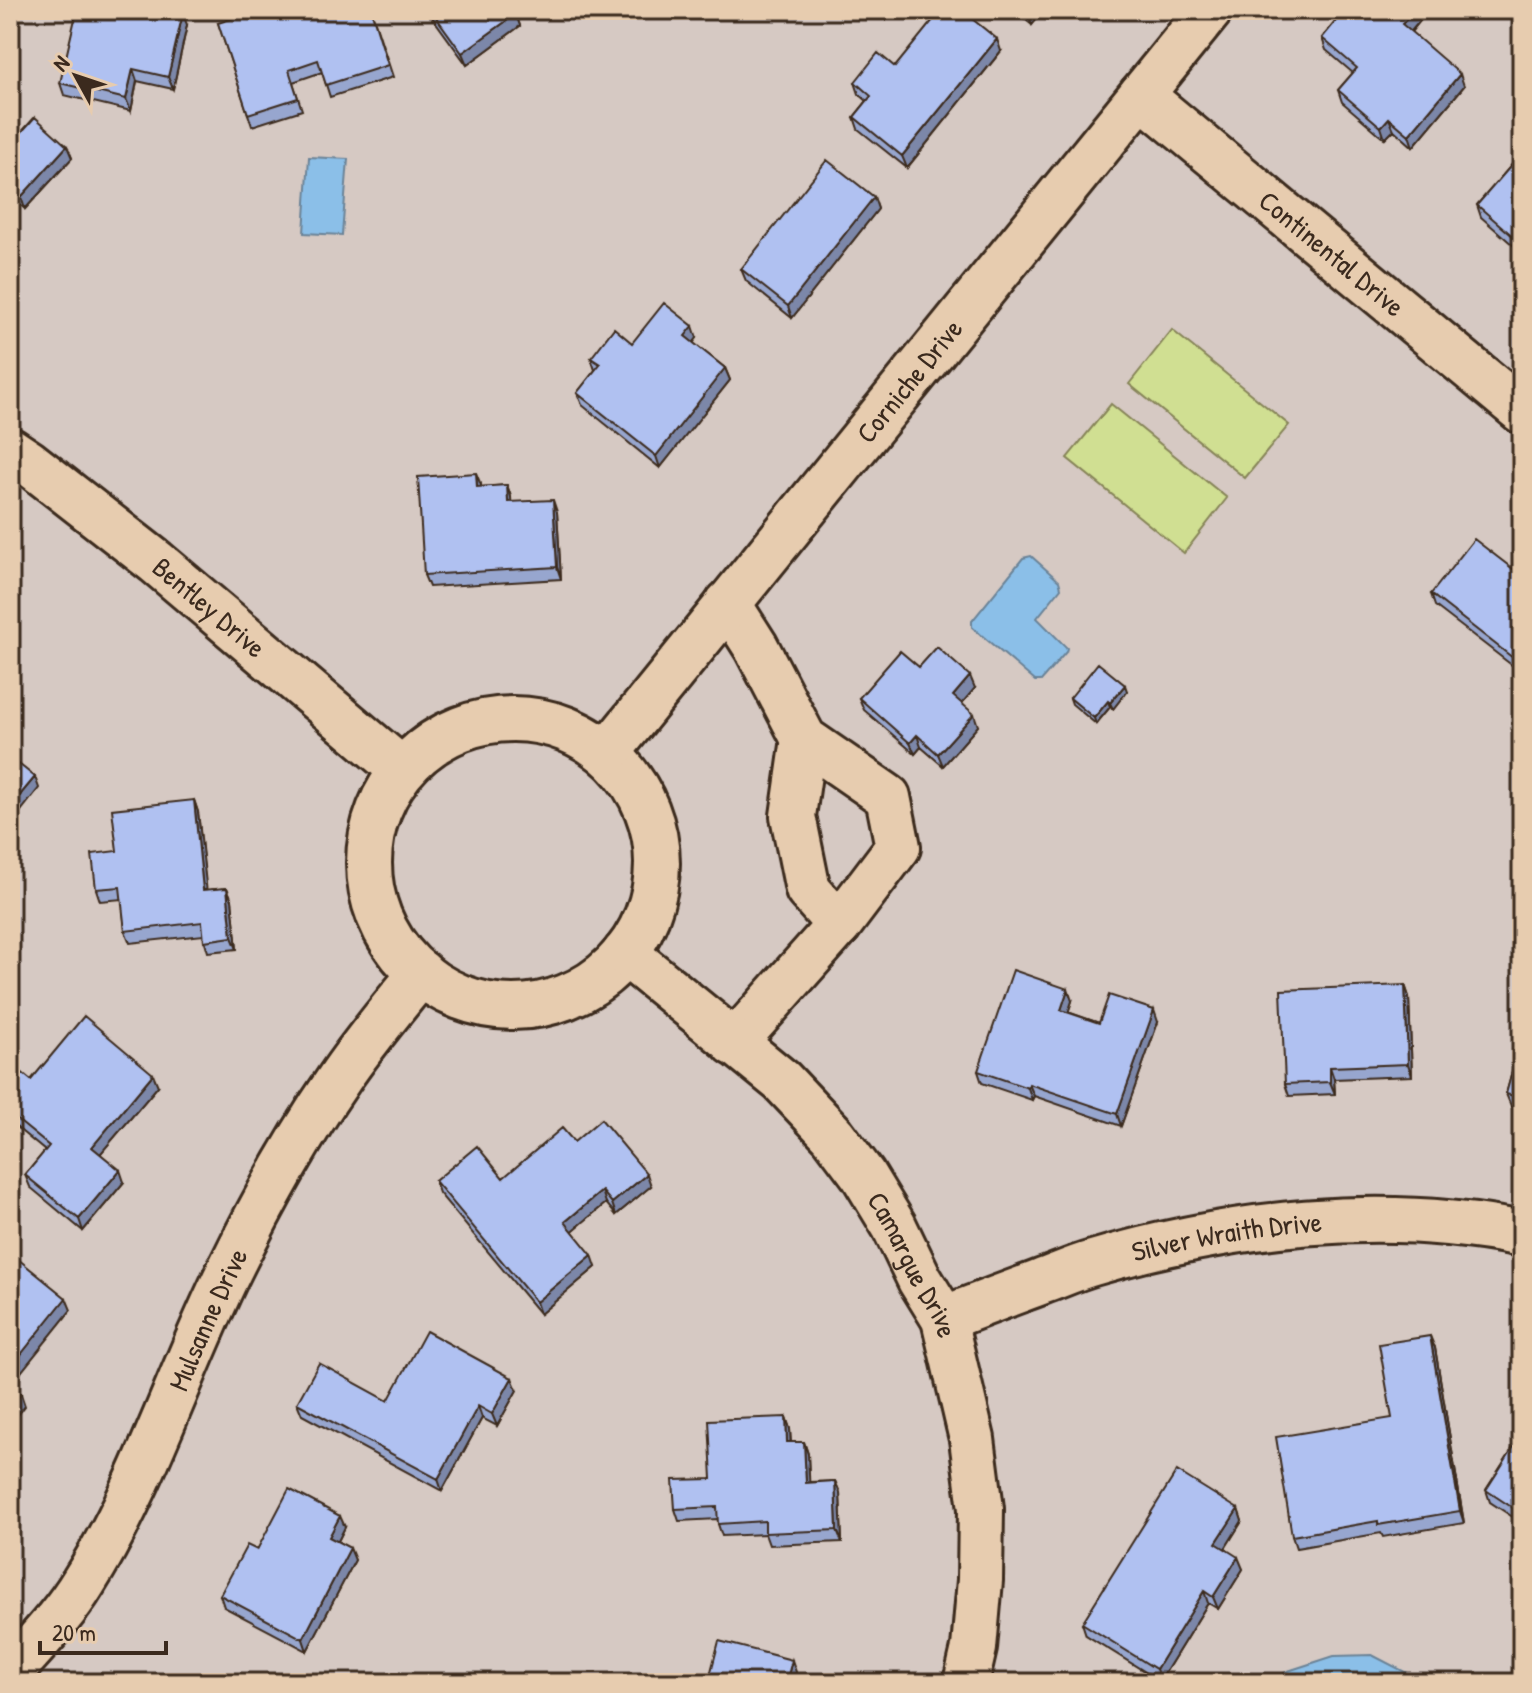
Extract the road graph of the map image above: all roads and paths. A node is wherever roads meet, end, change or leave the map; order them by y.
1 (1210, 10) edge
2 (1141, 95) junction
3 (1522, 411) edge
4 (10, 450) edge
5 (728, 603) junction
6 (804, 739) junction
7 (608, 752) junction
8 (402, 770) junction
9 (839, 925) junction
10 (625, 953) junction
11 (421, 973) junction
12 (734, 1043) junction
13 (1522, 1234) edge
14 (944, 1319) junction
15 (10, 1673) edge
16 (966, 1683) edge

1 - 2 street, Corniche Drive
2 - 3 street, Continental Drive
2 - 5 street, Corniche Drive
4 - 8 street, Bentley Drive
5 - 6 street
5 - 7 street, Corniche Drive
6 - 9 street
6 - 9 street
7 - 8 street
7 - 10 street
8 - 11 street
9 - 12 street
10 - 11 street
10 - 12 street, Camargue Drive
11 - 15 street, Mulsanne Drive
12 - 14 street, Camargue Drive
13 - 14 street, Silver Wraith Drive
14 - 16 street, Camargue Drive

